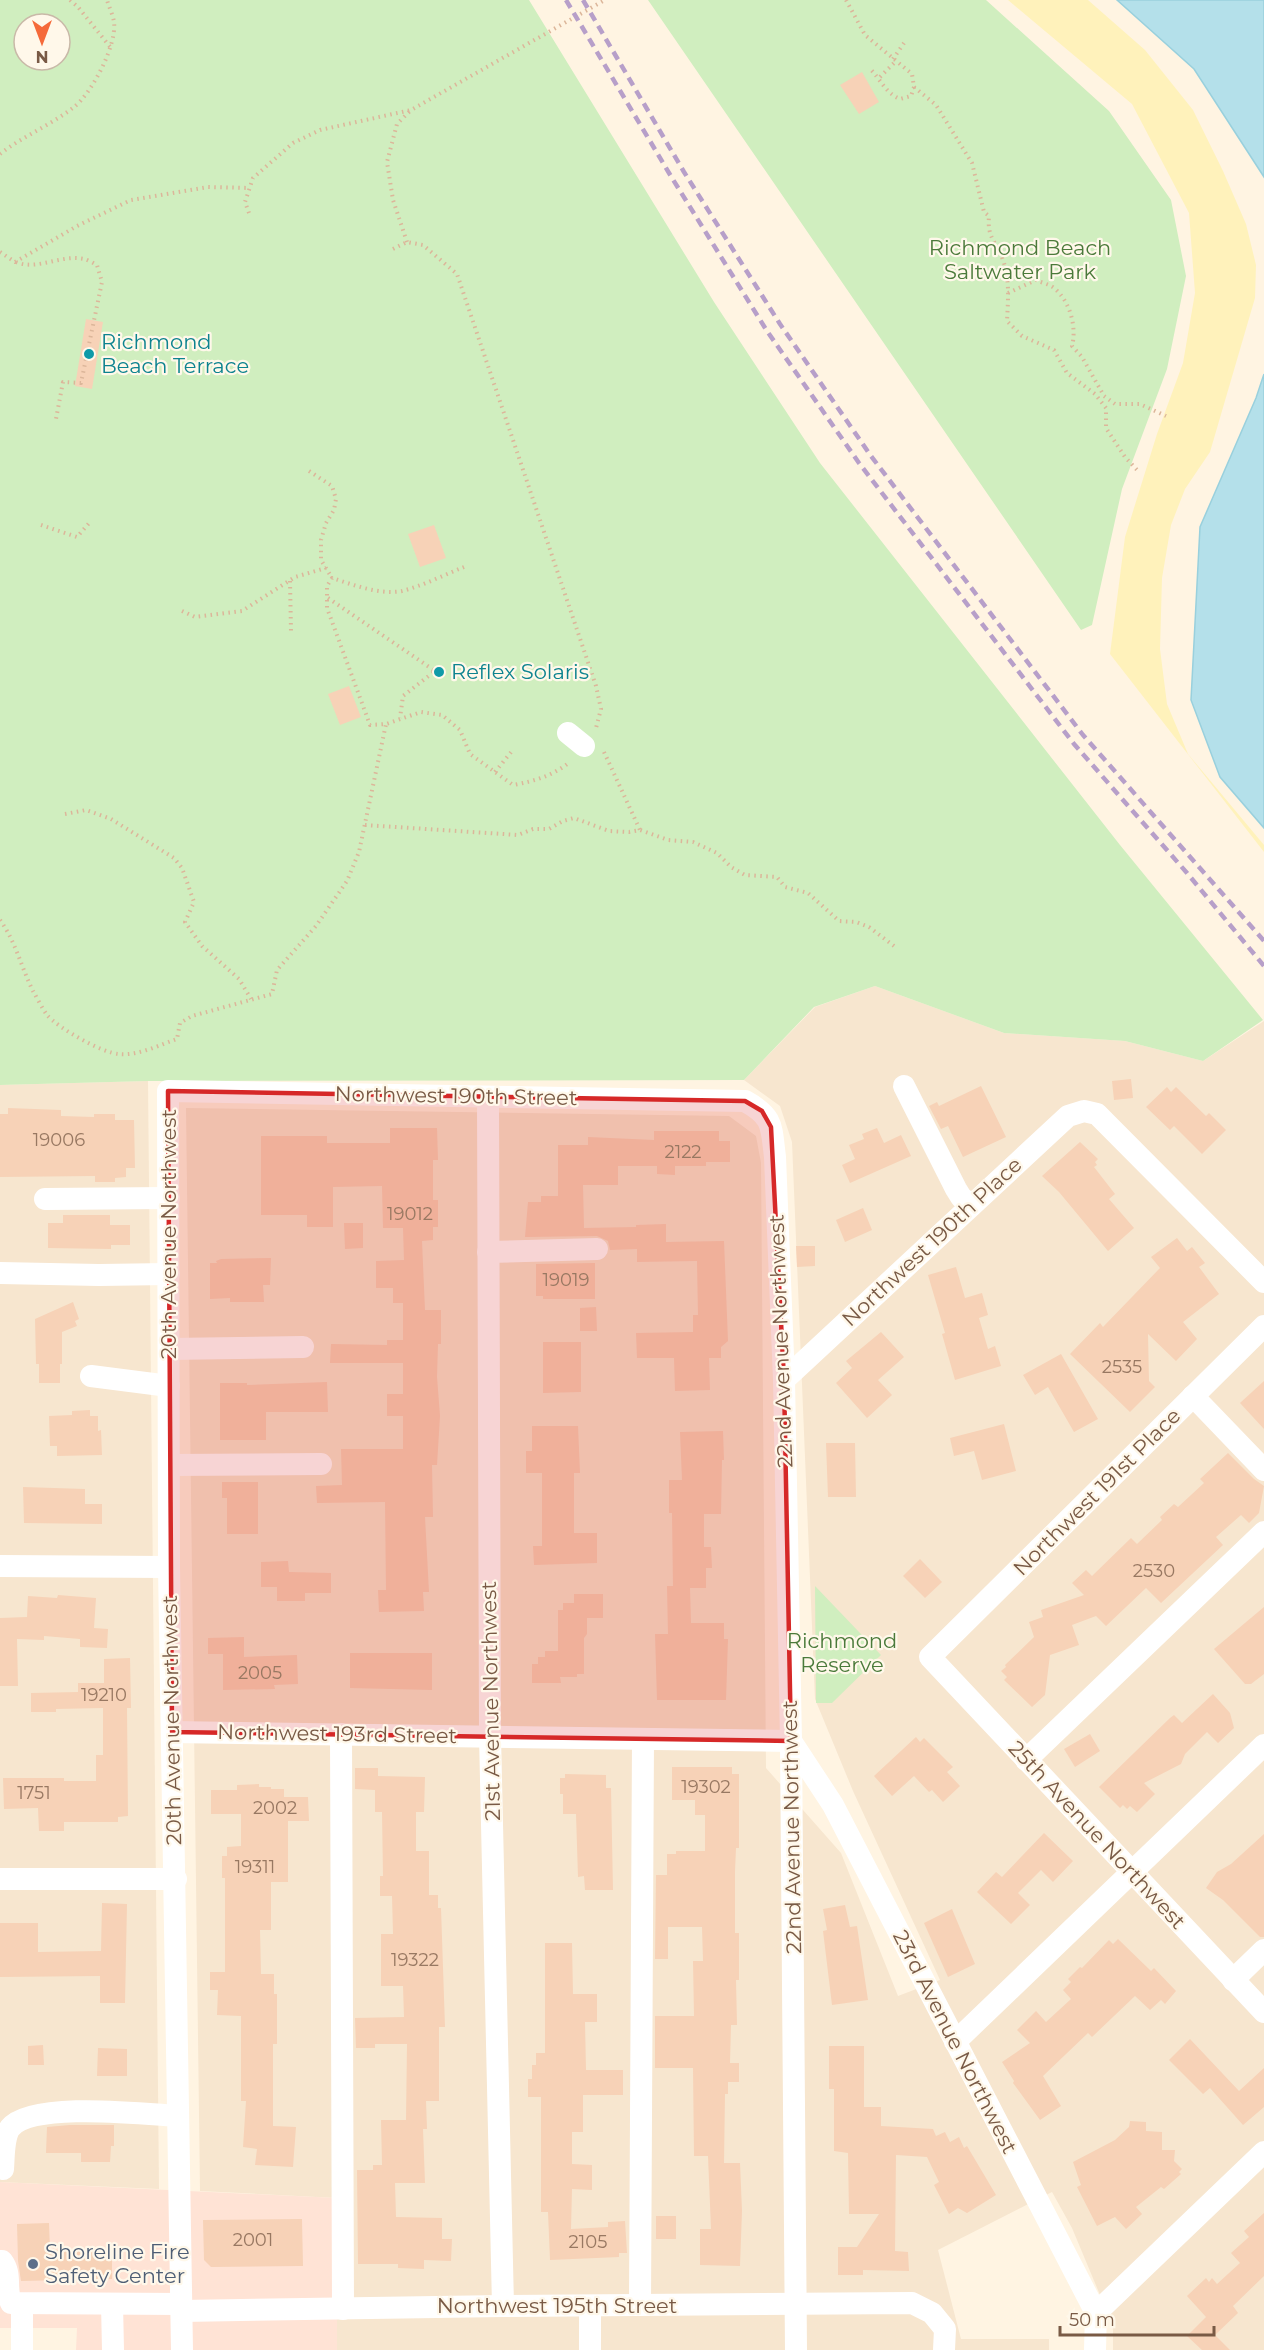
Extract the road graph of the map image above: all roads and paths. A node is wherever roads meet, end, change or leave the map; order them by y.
1 (70, 0) edge
2 (107, 0) edge
3 (605, 0) edge
4 (846, 0) edge
5 (904, 43) dead end
6 (112, 49) junction
7 (894, 60) junction
8 (869, 68) dead end
9 (880, 77) junction
10 (914, 87) junction
11 (411, 110) junction
12 (0, 154) edge
13 (250, 188) junction
14 (249, 213) dead end
15 (407, 242) junction
16 (393, 249) dead end
17 (0, 252) edge
18 (15, 262) junction
19 (1008, 292) junction
20 (1166, 416) dead end
21 (56, 419) dead end
22 (309, 471) dead end
23 (1139, 472) dead end
24 (90, 522) dead end
25 (40, 525) dead end
26 (464, 567) dead end
27 (326, 568) junction
28 (332, 578) junction
29 (290, 580) junction
30 (327, 597) junction
31 (182, 611) dead end
32 (291, 631) dead end
33 (400, 718) junction
34 (386, 724) junction
35 (583, 737) junction
36 (512, 751) dead end
37 (495, 772) junction
38 (65, 814) dead end
39 (365, 825) junction
40 (640, 830) junction
41 (0, 920) edge
42 (894, 946) dead end
43 (251, 999) junction
44 (903, 1086) dead end
45 (168, 1091) joint
46 (488, 1097) junction
47 (745, 1101) joint
48 (169, 1198) junction
49 (45, 1199) dead end
50 (971, 1206) junction
51 (597, 1249) dead end
52 (488, 1252) junction
53 (0, 1274) edge
54 (169, 1274) junction
55 (1264, 1282) edge
56 (1264, 1326) edge
57 (303, 1347) dead end
58 (169, 1348) junction
59 (91, 1376) dead end
60 (784, 1380) junction
61 (169, 1386) junction
62 (1193, 1396) junction
63 (321, 1464) dead end
64 (169, 1465) junction
65 (1264, 1470) edge
66 (1264, 1532) edge
67 (0, 1566) edge
68 (169, 1567) junction
69 (930, 1657) joint
70 (172, 1732) junction
71 (341, 1734) junction
72 (490, 1736) junction
73 (644, 1739) junction
74 (791, 1741) junction
75 (1264, 1745) edge
76 (1026, 1760) junction
77 (1132, 1872) junction
78 (0, 1879) edge
79 (176, 1879) junction
80 (1264, 1950) edge
81 (1233, 1980) junction
82 (1264, 2012) edge
83 (955, 2042) junction
84 (178, 2116) junction
85 (1264, 2152) edge
86 (3, 2169) dead end
87 (0, 2261) edge
88 (22, 2304) junction
89 (112, 2304) junction
90 (640, 2305) junction
91 (797, 2305) junction
92 (503, 2306) junction
93 (590, 2306) junction
94 (181, 2307) junction
95 (343, 2309) junction
96 (1096, 2313) junction
97 (22, 2350) edge
98 (113, 2350) edge
99 (182, 2350) edge
100 (590, 2350) edge
101 (796, 2350) edge
102 (944, 2350) edge
103 (1095, 2350) edge

1 - 6 path
2 - 6 path
3 - 11 path
4 - 7 path
5 - 7 path
6 - 12 path
7 - 9 path
7 - 10 path
8 - 9 path
9 - 10 path
10 - 19 path
11 - 13 path
11 - 15 path
13 - 14 path
13 - 18 path
15 - 16 path
15 - 35 path
17 - 18 path
18 - 21 path
19 - 20 path
19 - 23 path
22 - 27 path
24 - 25 path
26 - 28 path
27 - 28 path
27 - 29 path
28 - 30 path
29 - 31 path
29 - 32 path
30 - 33 path
30 - 34 path
33 - 34 path
33 - 37 path
34 - 39 path
35 - 37 path
35 - 40 path
36 - 37 path
38 - 43 path
39 - 40 path
39 - 43 path
40 - 42 path
41 - 43 path
44 - 50 street
45 - 46 street, Northwest 190th Street
45 - 48 street, 20th Avenue Northwest
46 - 47 street, Northwest 190th Street
46 - 52 street, 21st Avenue Northwest
47 - 60 street, 22nd Avenue Northwest
48 - 49 street
48 - 54 street, 20th Avenue Northwest
50 - 55 street, Northwest 190th Place
50 - 60 street, Northwest 190th Place
51 - 52 street
52 - 72 street, 21st Avenue Northwest
53 - 54 street
54 - 58 street, 20th Avenue Northwest
56 - 62 street, Northwest 191st Place
57 - 58 street
58 - 61 street, 20th Avenue Northwest
59 - 61 street
60 - 74 street, 22nd Avenue Northwest
61 - 64 street, 20th Avenue Northwest
62 - 65 street
62 - 69 street, Northwest 191st Place
63 - 64 street
64 - 68 street, 20th Avenue Northwest
66 - 76 street
67 - 68 street
68 - 70 street, 20th Avenue Northwest
69 - 76 street, 25th Avenue Northwest
70 - 71 street, Northwest 193rd Street
70 - 79 street, 20th Avenue Northwest
71 - 72 street, Northwest 193rd Street
71 - 95 street
72 - 73 street, Northwest 193rd Street
72 - 92 street, 21st Avenue Northwest
73 - 74 street, Northwest 193rd Street
73 - 90 street
74 - 83 street, 23rd Avenue Northwest
74 - 91 street, 22nd Avenue Northwest
75 - 77 street
76 - 77 street, 25th Avenue Northwest
77 - 81 street, 25th Avenue Northwest
77 - 83 street
78 - 79 street
79 - 84 street, 20th Avenue Northwest
80 - 81 street
81 - 82 street, 25th Avenue Northwest
83 - 96 street, 23rd Avenue Northwest
84 - 86 street
84 - 94 street, 20th Avenue Northwest
85 - 96 street
87 - 88 street
88 - 89 street, Northwest 195th Street
88 - 97 street
89 - 94 street, Northwest 195th Street
89 - 98 street
90 - 91 street, Northwest 195th Street
90 - 93 street, Northwest 195th Street
91 - 101 street, 22nd Avenue Northwest
91 - 102 street, Northwest 195th Street
92 - 93 street, Northwest 195th Street
92 - 95 street, Northwest 195th Street
93 - 100 street
94 - 95 street, Northwest 195th Street
94 - 99 street, 20th Avenue Northwest
96 - 103 street, 23rd Avenue Northwest

